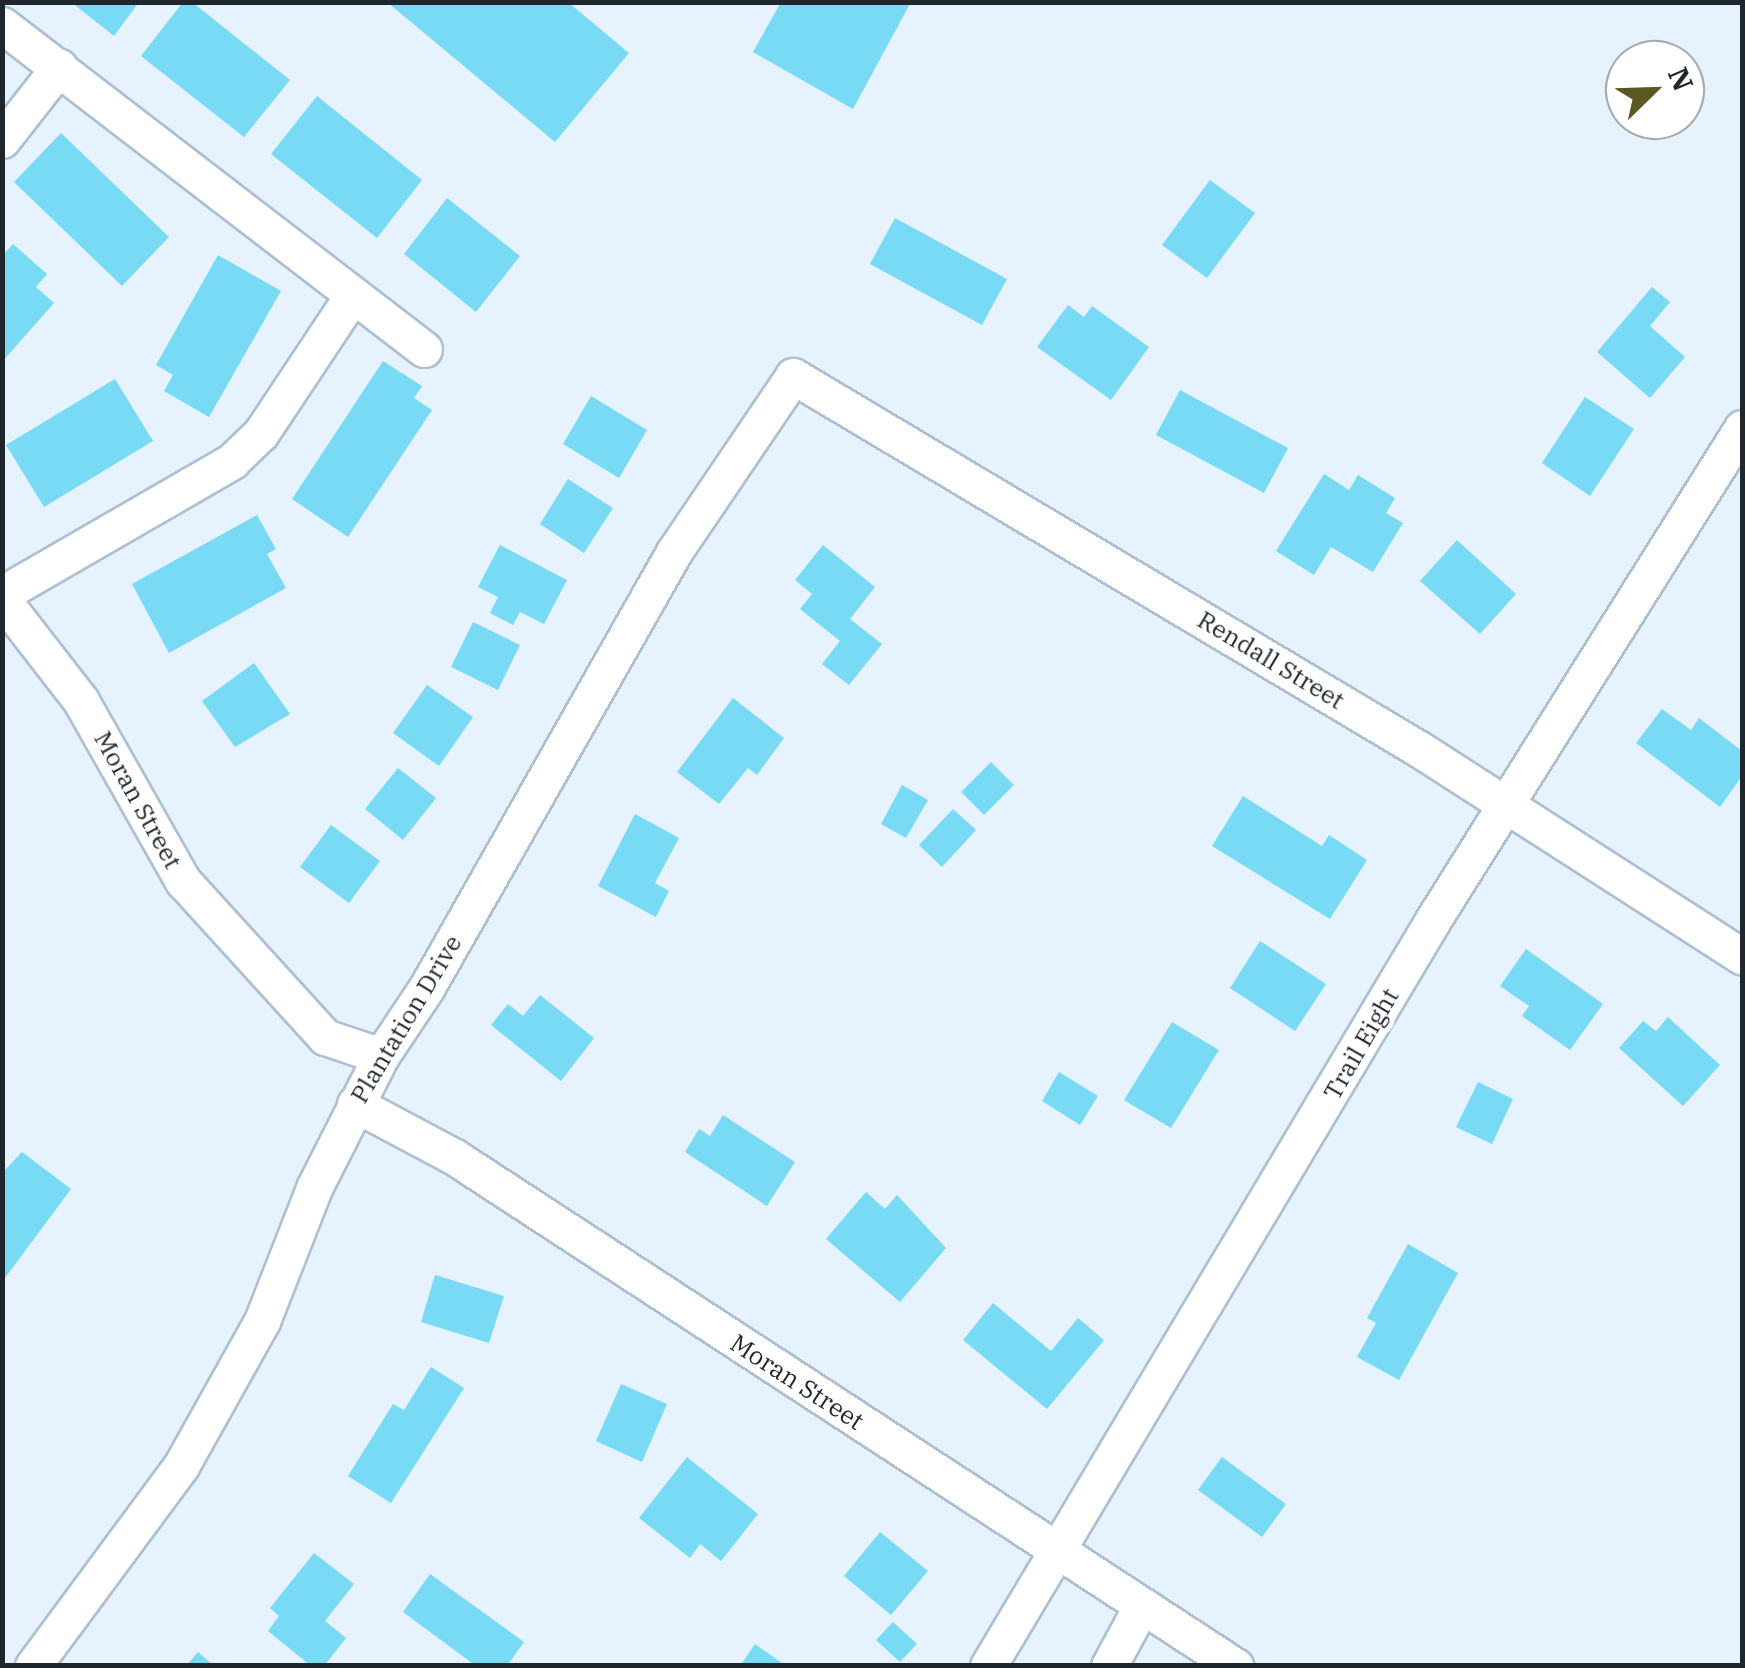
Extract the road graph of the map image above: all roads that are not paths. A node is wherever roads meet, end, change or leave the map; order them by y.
1 (2, 25) edge
2 (58, 67) junction
3 (2, 140) edge
4 (352, 296) junction
5 (424, 350) dead end
6 (792, 376) joint
7 (1742, 428) edge
8 (2, 596) edge
9 (1508, 805) junction
10 (1742, 956) edge
11 (381, 1056) junction
12 (355, 1104) junction
13 (1052, 1549) junction
14 (1142, 1605) junction
15 (33, 1666) edge
16 (988, 1666) edge
17 (1109, 1666) edge
18 (1235, 1666) edge

1 - 2 street
2 - 3 street
2 - 4 street
4 - 5 street
4 - 8 street
6 - 9 street, Rendall Street
6 - 11 street, Plantation Drive
7 - 9 street, Trail Eight
8 - 11 street, Moran Street
9 - 10 street, Rendall Street
9 - 13 street, Trail Eight
11 - 12 street, Plantation Drive
12 - 13 street, Moran Street
12 - 15 street, Plantation Drive
13 - 14 street, Moran Street
13 - 16 street, Trail Eight
14 - 17 street
14 - 18 street, Moran Street

